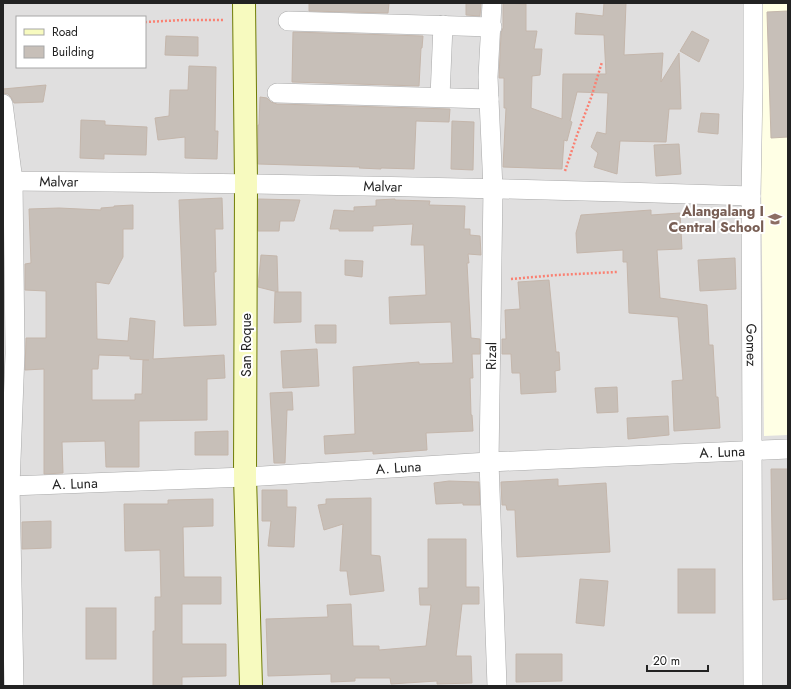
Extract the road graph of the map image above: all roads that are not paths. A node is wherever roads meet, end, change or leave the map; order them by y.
1 (492, 3) edge
2 (753, 3) edge
3 (244, 12) edge
4 (288, 21) dead end
5 (443, 25) junction
6 (492, 27) junction
7 (277, 93) dead end
8 (440, 97) junction
9 (489, 99) junction
10 (3, 104) edge
11 (8, 180) edge
12 (246, 183) junction
13 (493, 189) junction
14 (751, 196) junction
15 (788, 449) edge
16 (753, 450) junction
17 (489, 462) junction
18 (245, 477) junction
19 (10, 486) junction
20 (14, 686) edge
21 (251, 686) edge
22 (497, 686) edge
23 (753, 686) edge

1 - 6 street, Rizal
2 - 14 street, Gomez
3 - 12 street, San Roque
4 - 5 street
5 - 6 street
5 - 8 street
6 - 9 street, Rizal
7 - 8 street
8 - 9 street
9 - 13 street, Rizal
10 - 11 street
11 - 12 street, Malvar
11 - 19 street
12 - 13 street, Malvar
12 - 18 street, San Roque
13 - 14 street, Malvar
13 - 17 street, Rizal
14 - 16 street, Gomez
15 - 16 street, A. Luna
16 - 17 street, A. Luna
16 - 23 street, Gomez
17 - 18 street, A. Luna
17 - 22 street, Rizal
18 - 19 street, A. Luna
18 - 21 street, San Roque
19 - 20 street

